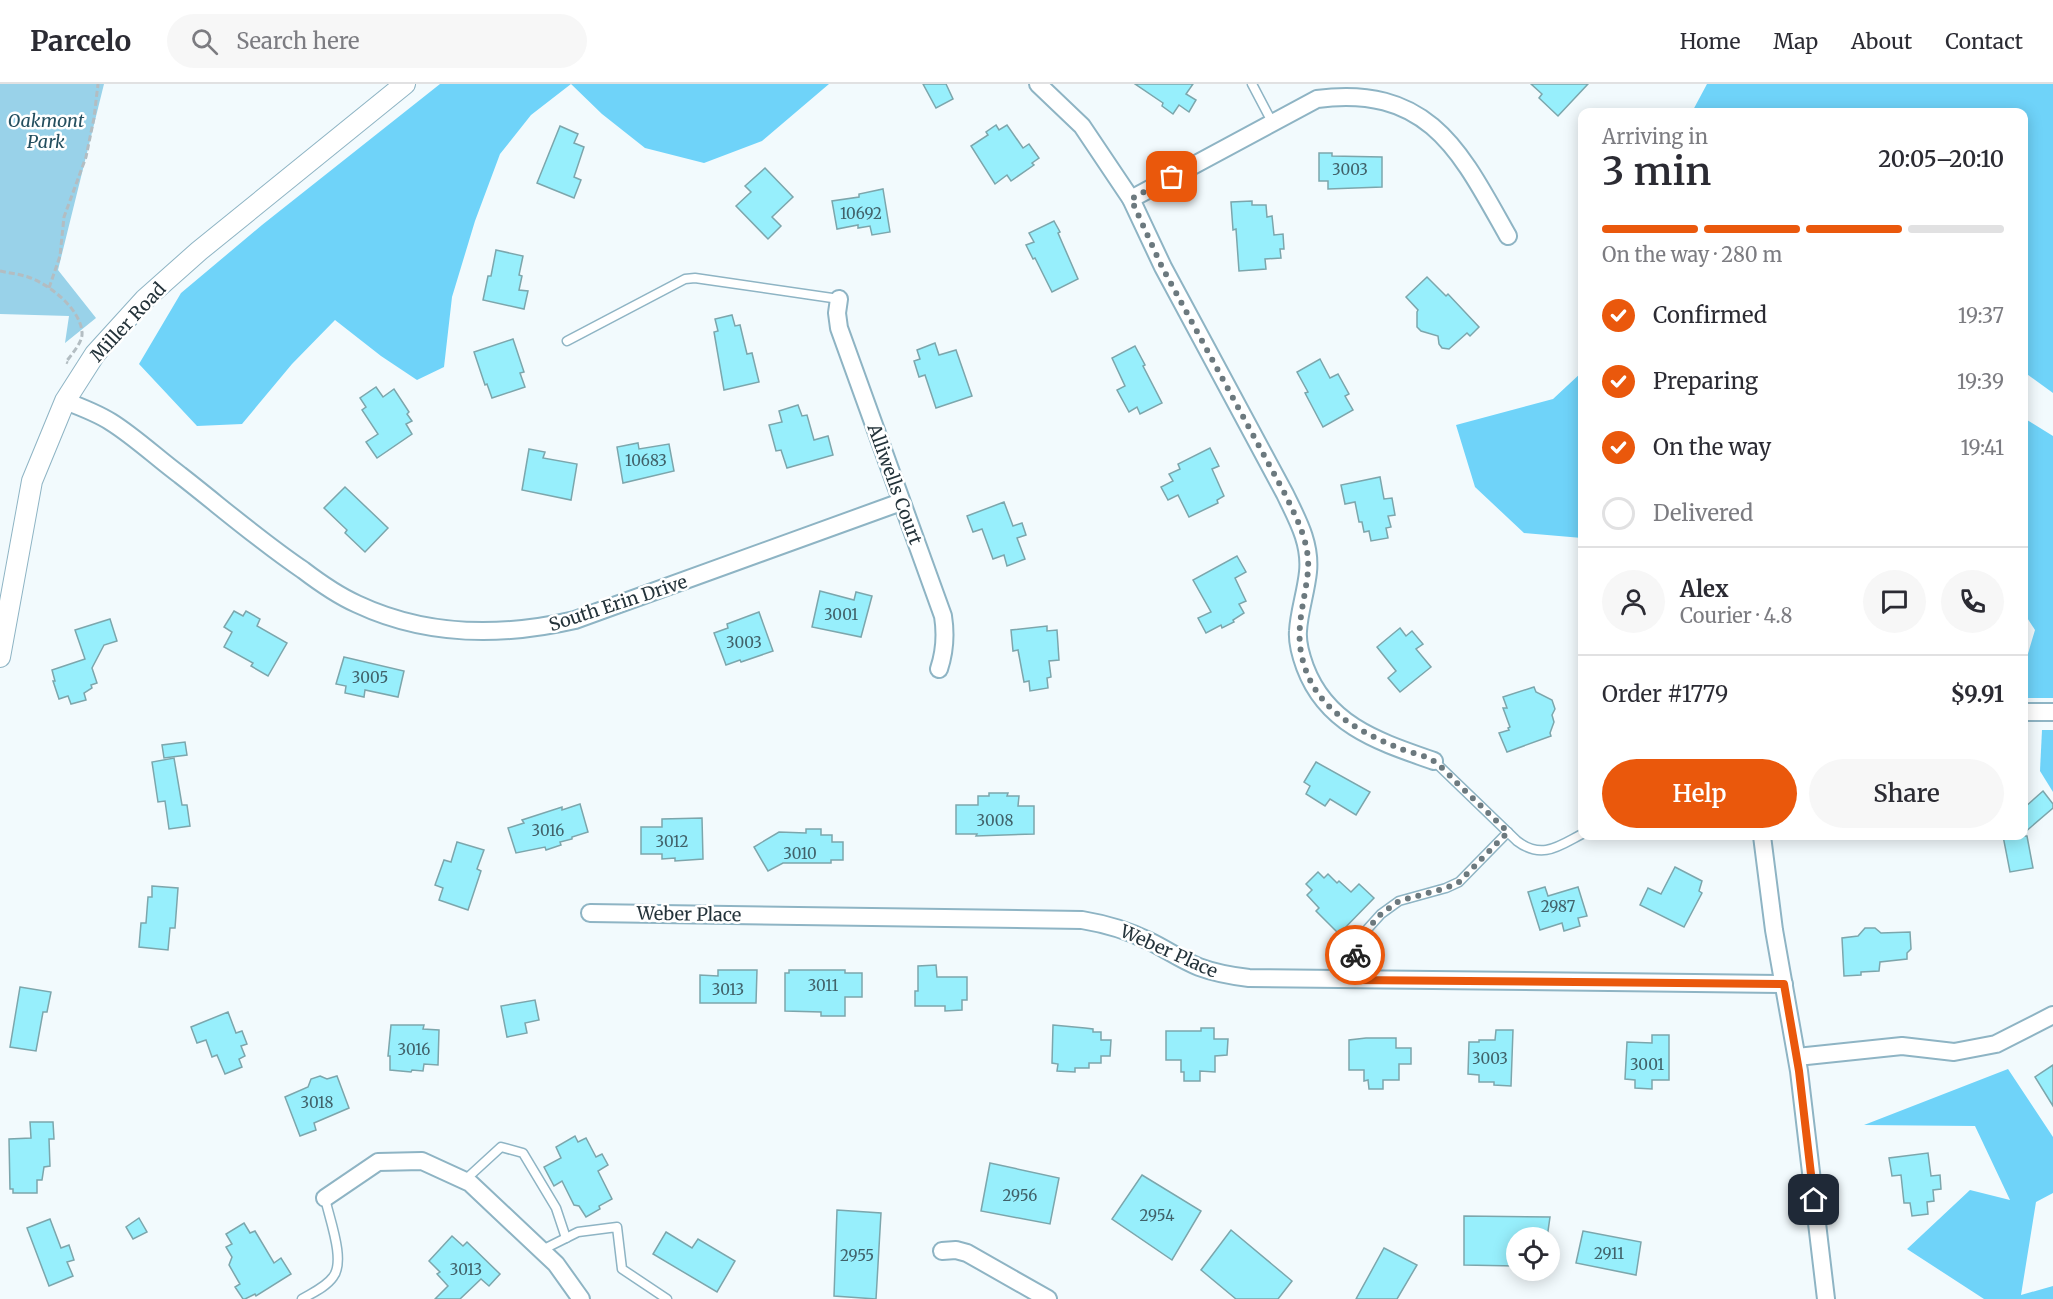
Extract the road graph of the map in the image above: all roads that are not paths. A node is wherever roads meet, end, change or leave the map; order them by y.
1 (405, 84) edge
2 (1038, 84) edge
3 (1252, 84) edge
4 (1272, 122) junction
5 (1131, 199) junction
6 (1508, 236) dead end
7 (839, 299) joint
8 (567, 340) dead end
9 (66, 401) junction
10 (902, 502) junction
11 (0, 657) edge
12 (939, 669) dead end
13 (2028, 712) edge
14 (2053, 712) edge
15 (1434, 761) joint
16 (1508, 832) junction
17 (1578, 836) edge
18 (1763, 840) edge
19 (590, 913) dead end
20 (1351, 980) junction
21 (1784, 984) junction
22 (2053, 1015) edge
23 (1797, 1057) junction
24 (465, 1180) junction
25 (325, 1198) joint
26 (566, 1238) junction
27 (542, 1250) junction
28 (942, 1251) dead end
29 (1020, 1293) edge
30 (302, 1299) edge
31 (581, 1299) edge
32 (667, 1299) edge
33 (1048, 1299) edge
34 (1826, 1299) edge

1 - 9 street, Miller Road
2 - 5 street
3 - 4 lane
4 - 5 street
4 - 6 street
5 - 15 street
7 - 8 lane
7 - 10 street, Alliwells Court
9 - 10 street, South Erin Drive
9 - 11 street, Miller Road
10 - 12 street, Alliwells Court
13 - 14 street
15 - 16 lane
16 - 17 lane
16 - 20 lane
18 - 21 street
19 - 20 street, Weber Place
20 - 21 street, Weber Place
21 - 23 street
22 - 23 street
23 - 34 street
24 - 25 street
24 - 26 lane
24 - 27 street
25 - 30 lane
26 - 27 lane
26 - 32 lane
27 - 31 street
28 - 29 street
29 - 33 street

